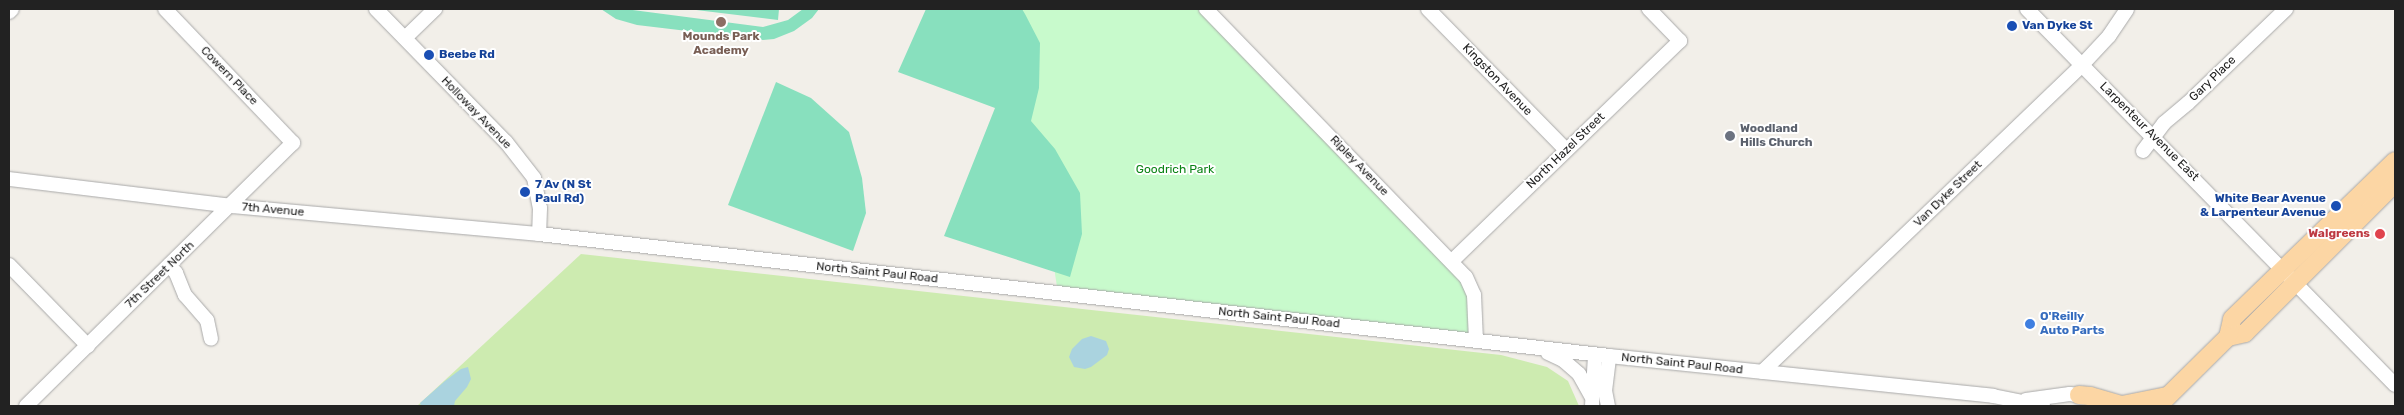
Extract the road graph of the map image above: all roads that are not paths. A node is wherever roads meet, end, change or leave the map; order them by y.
1 (12, 9) edge
2 (165, 9) edge
3 (376, 9) edge
4 (435, 9) edge
5 (1206, 9) edge
6 (1428, 9) edge
7 (1649, 9) edge
8 (2027, 9) edge
9 (2127, 9) edge
10 (2286, 9) edge
11 (9, 12) edge
12 (405, 38) junction
13 (2082, 65) junction
14 (2154, 137) junction
15 (293, 143) joint
16 (1566, 150) junction
17 (2143, 151) dead end
18 (2394, 165) edge
19 (9, 179) edge
20 (2395, 183) edge
21 (231, 206) junction
22 (539, 234) junction
23 (1452, 261) junction
24 (9, 265) edge
25 (170, 266) junction
26 (2289, 275) junction
27 (211, 339) dead end
28 (1476, 340) junction
29 (88, 346) junction
30 (1536, 348) junction
31 (1602, 356) junction
32 (1762, 372) junction
33 (2395, 385) edge
34 (2079, 395) junction
35 (1591, 401) edge
36 (2020, 401) junction
37 (2163, 401) edge
38 (26, 406) edge
39 (1608, 406) edge
40 (2043, 406) edge
41 (2103, 406) edge

1 - 11 street
2 - 15 street, Cowern Place
3 - 12 street, Holloway Avenue
4 - 12 street
5 - 23 street, Ripley Avenue
6 - 16 street, Kingston Avenue
7 - 16 street, North Hazel Street
8 - 13 street, Larpenteur Avenue East
9 - 13 street, Van Dyke Street
10 - 14 street, Gary Place
12 - 22 street, Holloway Avenue
13 - 14 street, Larpenteur Avenue East
13 - 32 street, Van Dyke Street
14 - 17 street, Gary Place
14 - 26 street, Larpenteur Avenue East
15 - 21 street, 7th Street North
16 - 23 street, North Hazel Street
18 - 26 main road
19 - 21 street, 7th Avenue
20 - 26 main road
21 - 22 street, 7th Avenue
21 - 25 street, 7th Street North
22 - 28 street, North Saint Paul Road
23 - 28 street, Ripley Avenue
24 - 29 street
25 - 27 street
25 - 29 street, 7th Street North
26 - 33 street, Larpenteur Avenue East
26 - 37 main road
28 - 30 street, North Saint Paul Road
29 - 38 street, 7th Street North
30 - 31 street, North Saint Paul Road
30 - 35 street
31 - 32 street, North Saint Paul Road
31 - 35 street
31 - 39 street
32 - 36 street, North Saint Paul Road
34 - 36 street, North Saint Paul Road
34 - 37 main road
34 - 41 street, North Saint Paul Road
36 - 40 street, North Saint Paul Road

